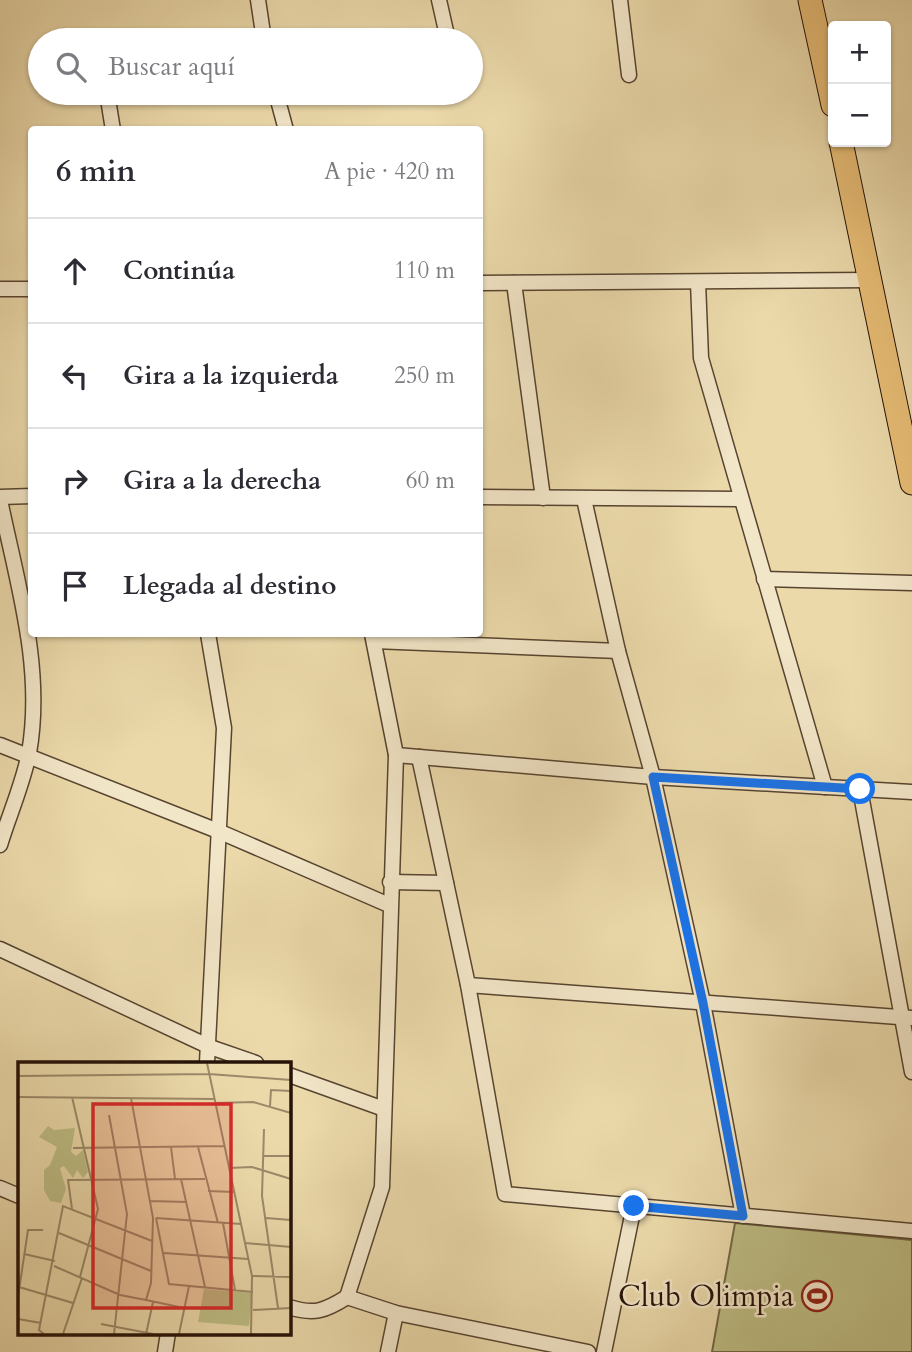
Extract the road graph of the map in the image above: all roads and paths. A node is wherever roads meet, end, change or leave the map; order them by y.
1 (258, 0) edge
2 (439, 0) edge
3 (620, 0) edge
4 (810, 0) edge
5 (262, 28) edge
6 (445, 28) edge
7 (629, 75) dead end
8 (828, 84) edge
9 (109, 105) edge
10 (279, 105) edge
11 (112, 126) edge
12 (285, 126) edge
13 (842, 147) edge
14 (871, 280) junction
15 (698, 282) junction
16 (483, 283) edge
17 (514, 283) junction
18 (0, 289) edge
19 (28, 289) edge
20 (905, 422) edge
21 (912, 483) edge
22 (28, 496) edge
23 (483, 497) edge
24 (543, 498) junction
25 (0, 499) edge
26 (584, 499) junction
27 (739, 499) junction
28 (764, 579) junction
29 (912, 583) edge
30 (28, 635) edge
31 (28, 637) edge
32 (209, 637) edge
33 (373, 637) edge
34 (618, 650) junction
35 (0, 745) edge
36 (28, 754) junction
37 (396, 755) junction
38 (419, 757) junction
39 (653, 777) junction
40 (825, 787) junction
41 (860, 789) junction
42 (912, 792) edge
43 (218, 831) junction
44 (0, 845) edge
45 (390, 883) junction
46 (446, 883) junction
47 (390, 905) junction
48 (0, 949) edge
49 (468, 985) junction
50 (703, 1003) junction
51 (908, 1018) edge
52 (210, 1047) junction
53 (207, 1062) edge
54 (253, 1062) edge
55 (912, 1072) edge
56 (290, 1075) edge
57 (384, 1109) junction
58 (0, 1188) edge
59 (18, 1196) edge
60 (634, 1206) junction
61 (743, 1216) junction
62 (912, 1231) edge
63 (346, 1297) junction
64 (290, 1307) edge
65 (396, 1313) junction
66 (168, 1334) edge
67 (165, 1352) edge
68 (388, 1352) edge
69 (588, 1352) edge
70 (604, 1352) edge

1 - 5 street
2 - 6 street
3 - 7 street
4 - 8 main road
9 - 11 street
10 - 12 street
13 - 14 main road
14 - 15 street
14 - 20 main road
15 - 17 street
15 - 27 street
16 - 17 street
17 - 24 street
18 - 19 street
20 - 21 main road
22 - 25 street
23 - 24 street
24 - 26 street
25 - 30 street
26 - 27 street
26 - 34 street
27 - 28 street
28 - 29 street
28 - 40 street
31 - 36 street
32 - 43 street
33 - 34 street
33 - 37 street
34 - 39 street
35 - 36 street
36 - 43 street
36 - 44 street
37 - 38 street
37 - 45 street
38 - 39 street
38 - 46 street
39 - 40 street
39 - 50 street
40 - 41 street
41 - 42 street
41 - 51 street
43 - 47 street
43 - 52 street
45 - 46 street
45 - 47 street
46 - 49 street
47 - 57 street
48 - 52 street
49 - 50 street
49 - 60 street
50 - 51 street
50 - 61 street
51 - 55 street
52 - 53 street
52 - 54 street
56 - 57 street
57 - 63 street
58 - 59 street
60 - 61 street
60 - 70 street
61 - 62 street
63 - 64 street
63 - 65 street
65 - 68 street
65 - 69 street
66 - 67 street

